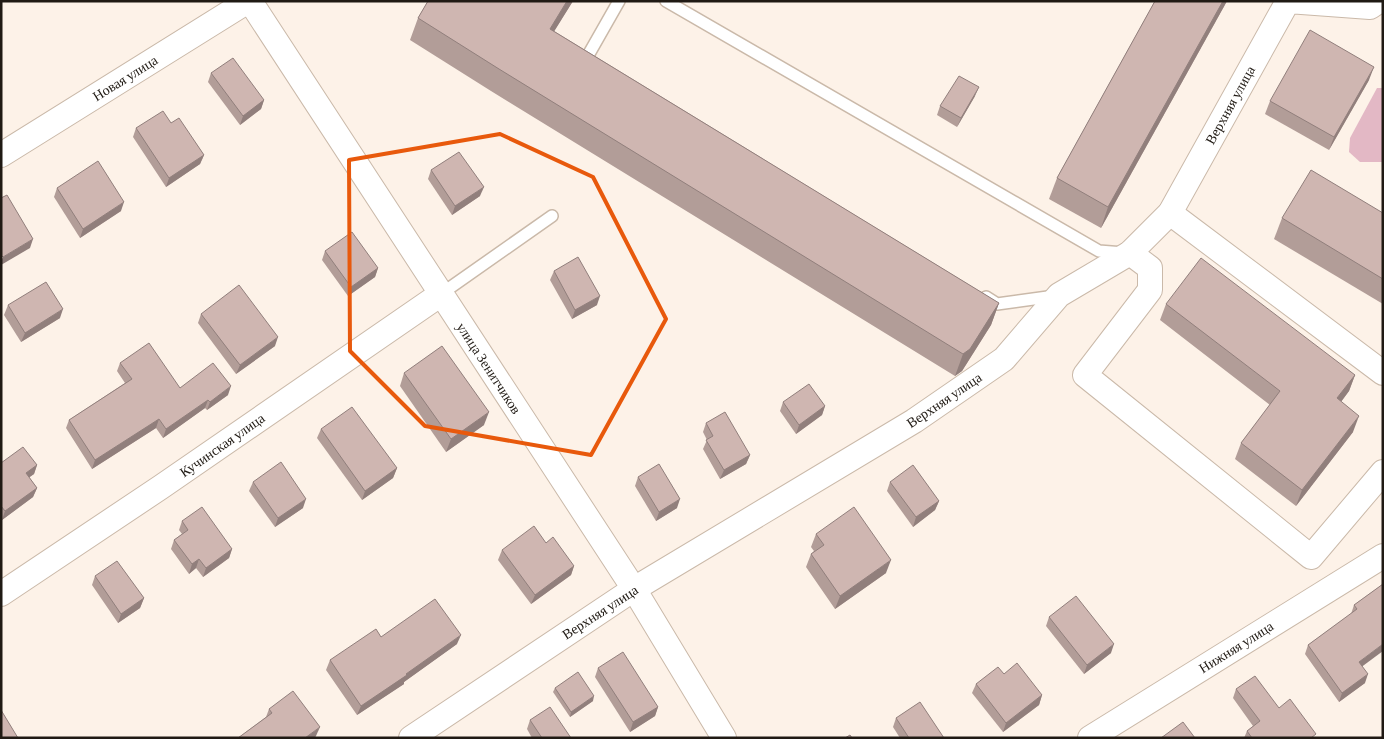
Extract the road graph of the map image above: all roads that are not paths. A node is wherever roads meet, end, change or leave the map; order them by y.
1 (249, 1) edge
2 (619, 1) edge
3 (666, 1) edge
4 (1379, 1) edge
5 (603, 69) edge
6 (1, 155) edge
7 (1170, 213) junction
8 (552, 216) dead end
9 (1130, 254) junction
10 (441, 294) junction
11 (980, 294) edge
12 (1059, 295) junction
13 (1383, 373) edge
14 (1383, 472) edge
15 (1383, 556) edge
16 (634, 589) junction
17 (1, 594) edge
18 (412, 738) edge
19 (724, 738) edge
20 (1090, 738) edge

1 - 6 street, Новая улица
1 - 10 street, улица Зенитчиков
2 - 5 lane
3 - 9 lane
4 - 7 street, Верхняя улица
7 - 9 street, Верхняя улица
7 - 13 street
8 - 10 lane
9 - 12 street, Верхняя улица
9 - 14 street
10 - 16 street, улица Зенитчиков
10 - 17 street, Кучинская улица
11 - 12 lane
12 - 16 street, Верхняя улица
15 - 20 street, Нижняя улица
16 - 18 street, Верхняя улица
16 - 19 street, улица Зенитчиков

